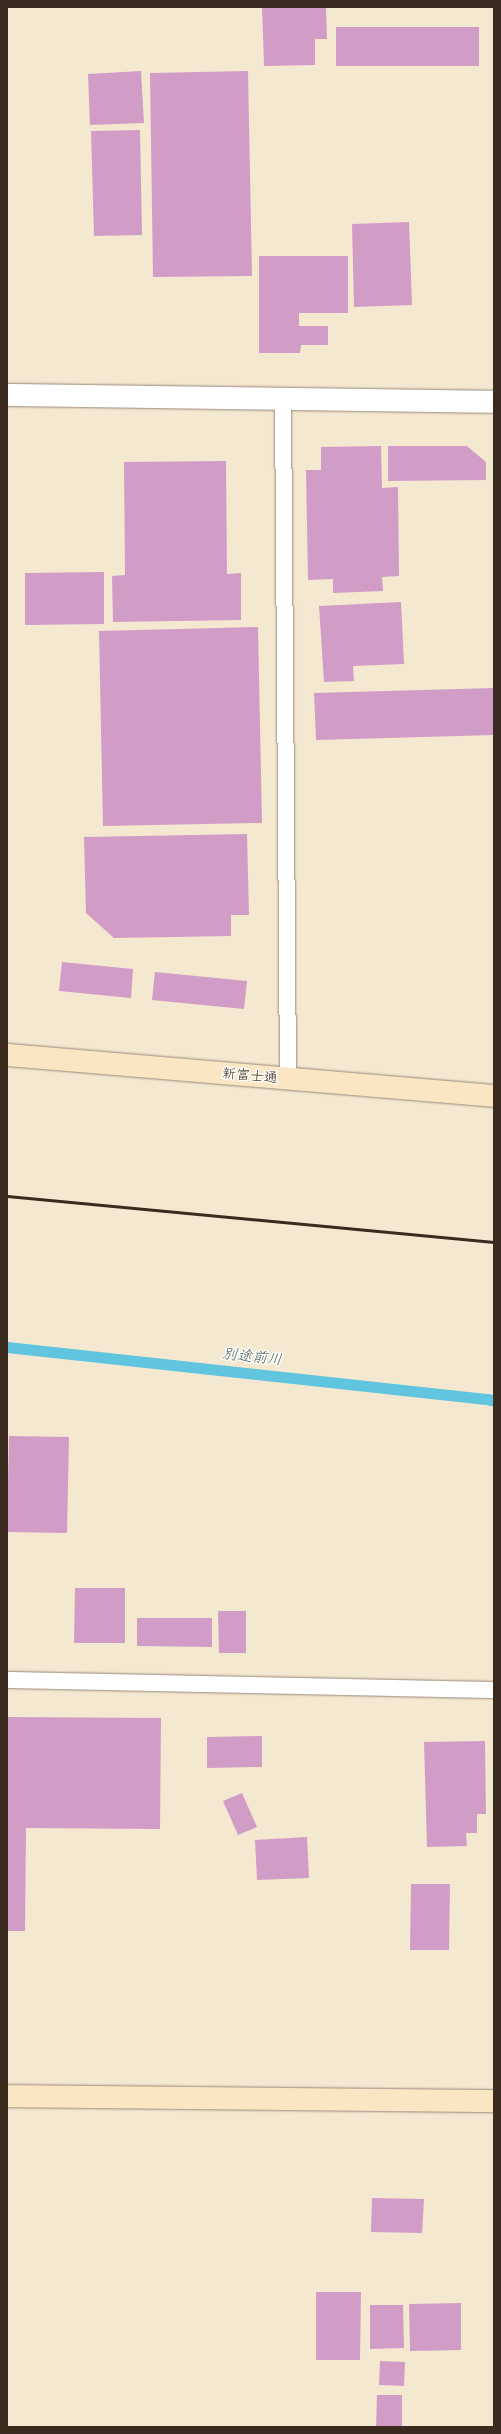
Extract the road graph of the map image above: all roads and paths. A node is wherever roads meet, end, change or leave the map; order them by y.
1 (7, 395) edge
2 (283, 399) junction
3 (494, 402) edge
4 (7, 1055) edge
5 (288, 1079) junction
6 (494, 1096) edge
7 (7, 1680) edge
8 (494, 1690) edge
9 (7, 2096) edge
10 (494, 2101) edge

1 - 2 street
2 - 3 street
2 - 5 lane
4 - 5 street, 新富士通
5 - 6 street, 新富士通
7 - 8 lane
9 - 10 street

